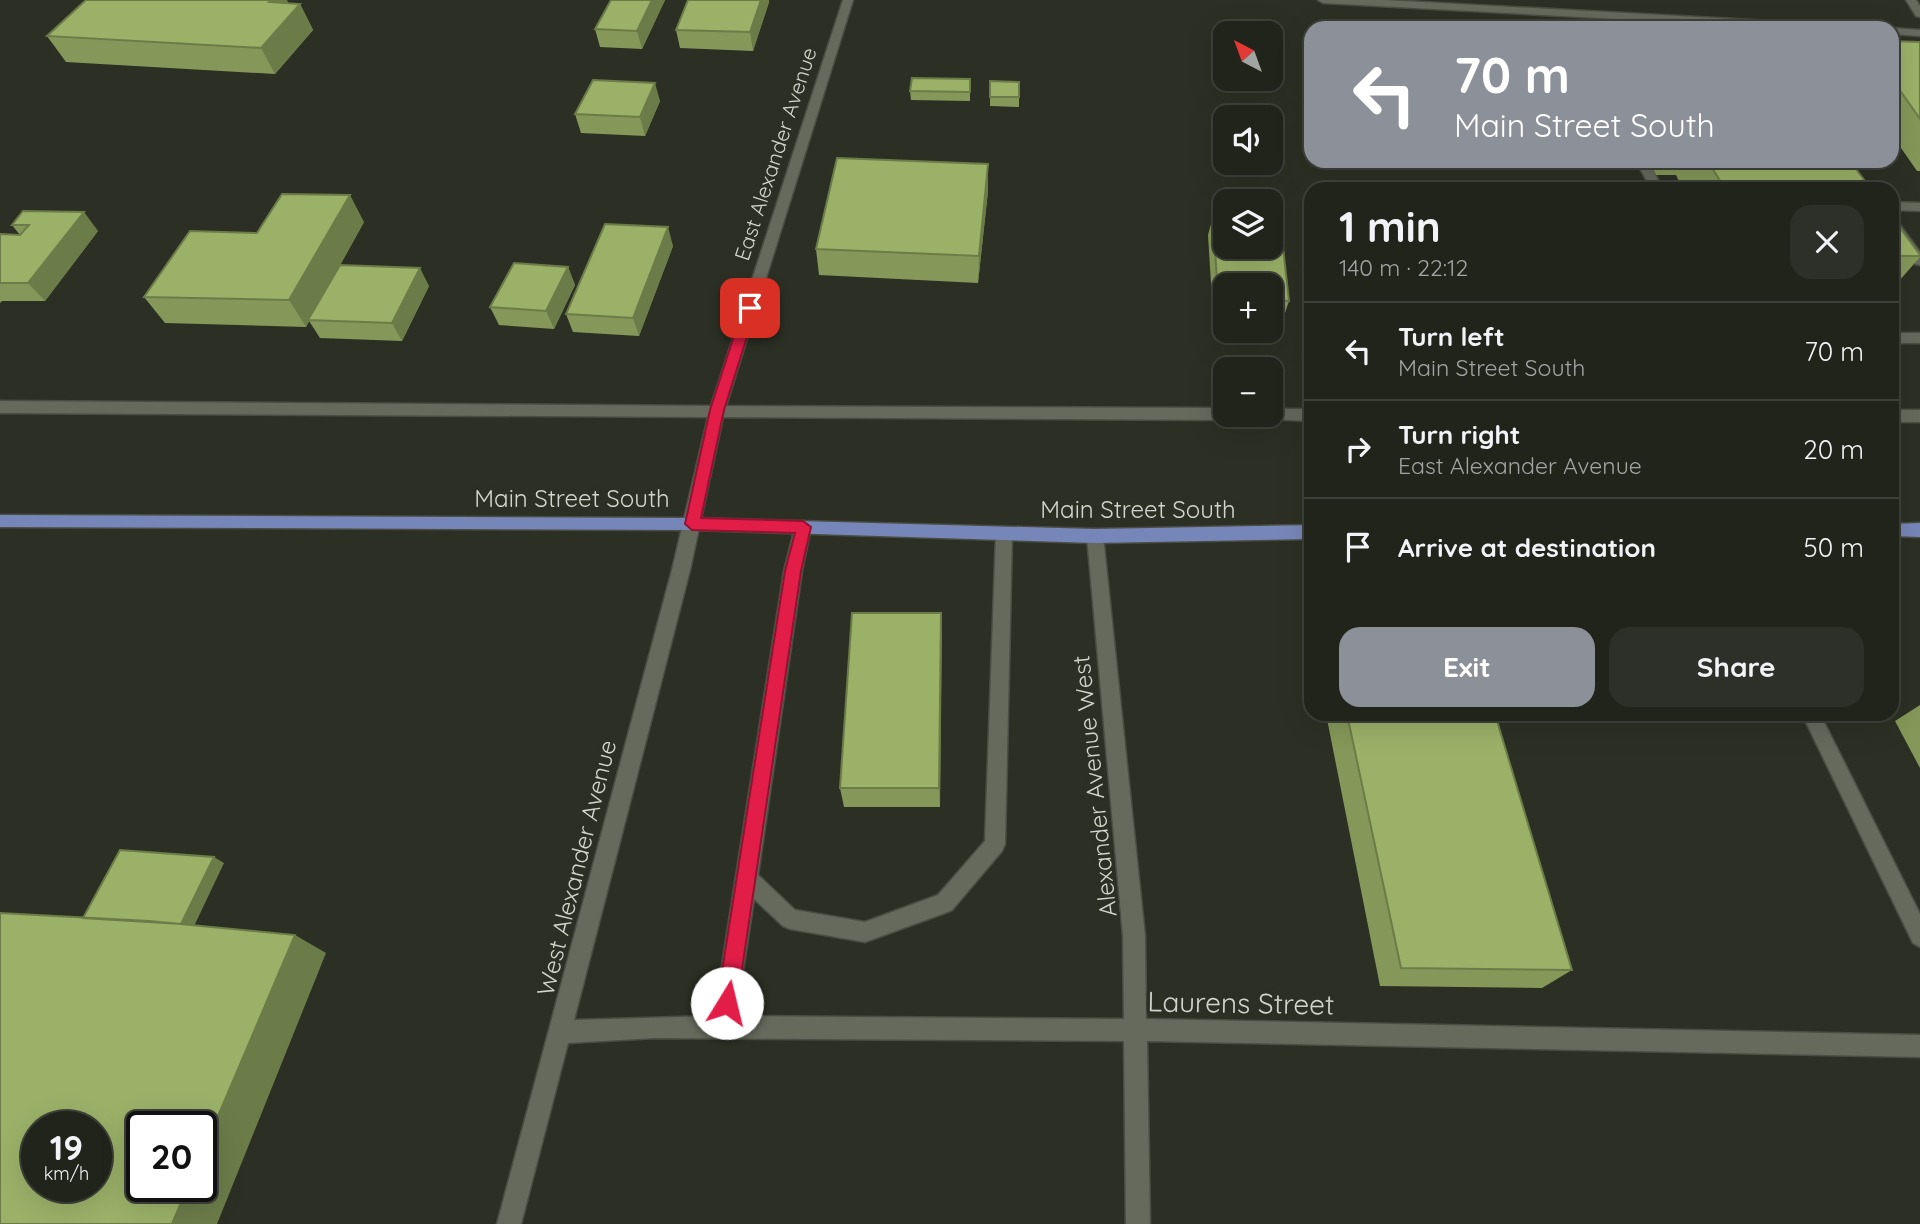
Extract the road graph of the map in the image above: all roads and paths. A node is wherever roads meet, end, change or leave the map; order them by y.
1 (848, 0) edge
2 (1323, 0) edge
3 (1911, 0) edge
4 (1920, 14) edge
5 (1690, 21) edge
6 (1899, 32) edge
7 (1920, 33) edge
8 (1899, 206) edge
9 (1920, 207) edge
10 (1899, 233) edge
11 (1920, 261) edge
12 (1899, 338) edge
13 (1920, 338) edge
14 (0, 407) edge
15 (717, 410) junction
16 (1213, 414) edge
17 (1283, 415) edge
18 (1304, 415) edge
19 (1899, 416) edge
20 (1920, 416) edge
21 (0, 521) edge
22 (692, 524) junction
23 (803, 527) junction
24 (1899, 530) edge
25 (1920, 530) edge
26 (1304, 532) edge
27 (1003, 534) junction
28 (1095, 536) junction
29 (1814, 721) edge
30 (747, 878) junction
31 (1920, 936) edge
32 (723, 1028) junction
33 (1137, 1030) junction
34 (562, 1032) junction
35 (1920, 1046) edge
36 (509, 1224) edge
37 (1138, 1224) edge

1 - 15 street, East Alexander Avenue
2 - 5 street
3 - 4 street
6 - 7 street
8 - 9 street
10 - 11 street
12 - 13 street
14 - 15 street
15 - 16 street
15 - 22 street, East Alexander Avenue
17 - 18 street
19 - 20 street
21 - 22 main road, Main Street South
22 - 23 main road, Main Street South
22 - 34 street, West Alexander Avenue
23 - 27 main road, Main Street South
23 - 30 street
24 - 25 main road
26 - 28 main road, Main Street South
27 - 28 main road, Main Street South
27 - 30 street
28 - 33 street, Alexander Avenue West
29 - 31 street
30 - 32 street
32 - 33 street, Laurens Street
32 - 34 street, Laurens Street
33 - 35 street, Laurens Street
33 - 37 street, Alexander Avenue West
34 - 36 street, West Alexander Avenue

